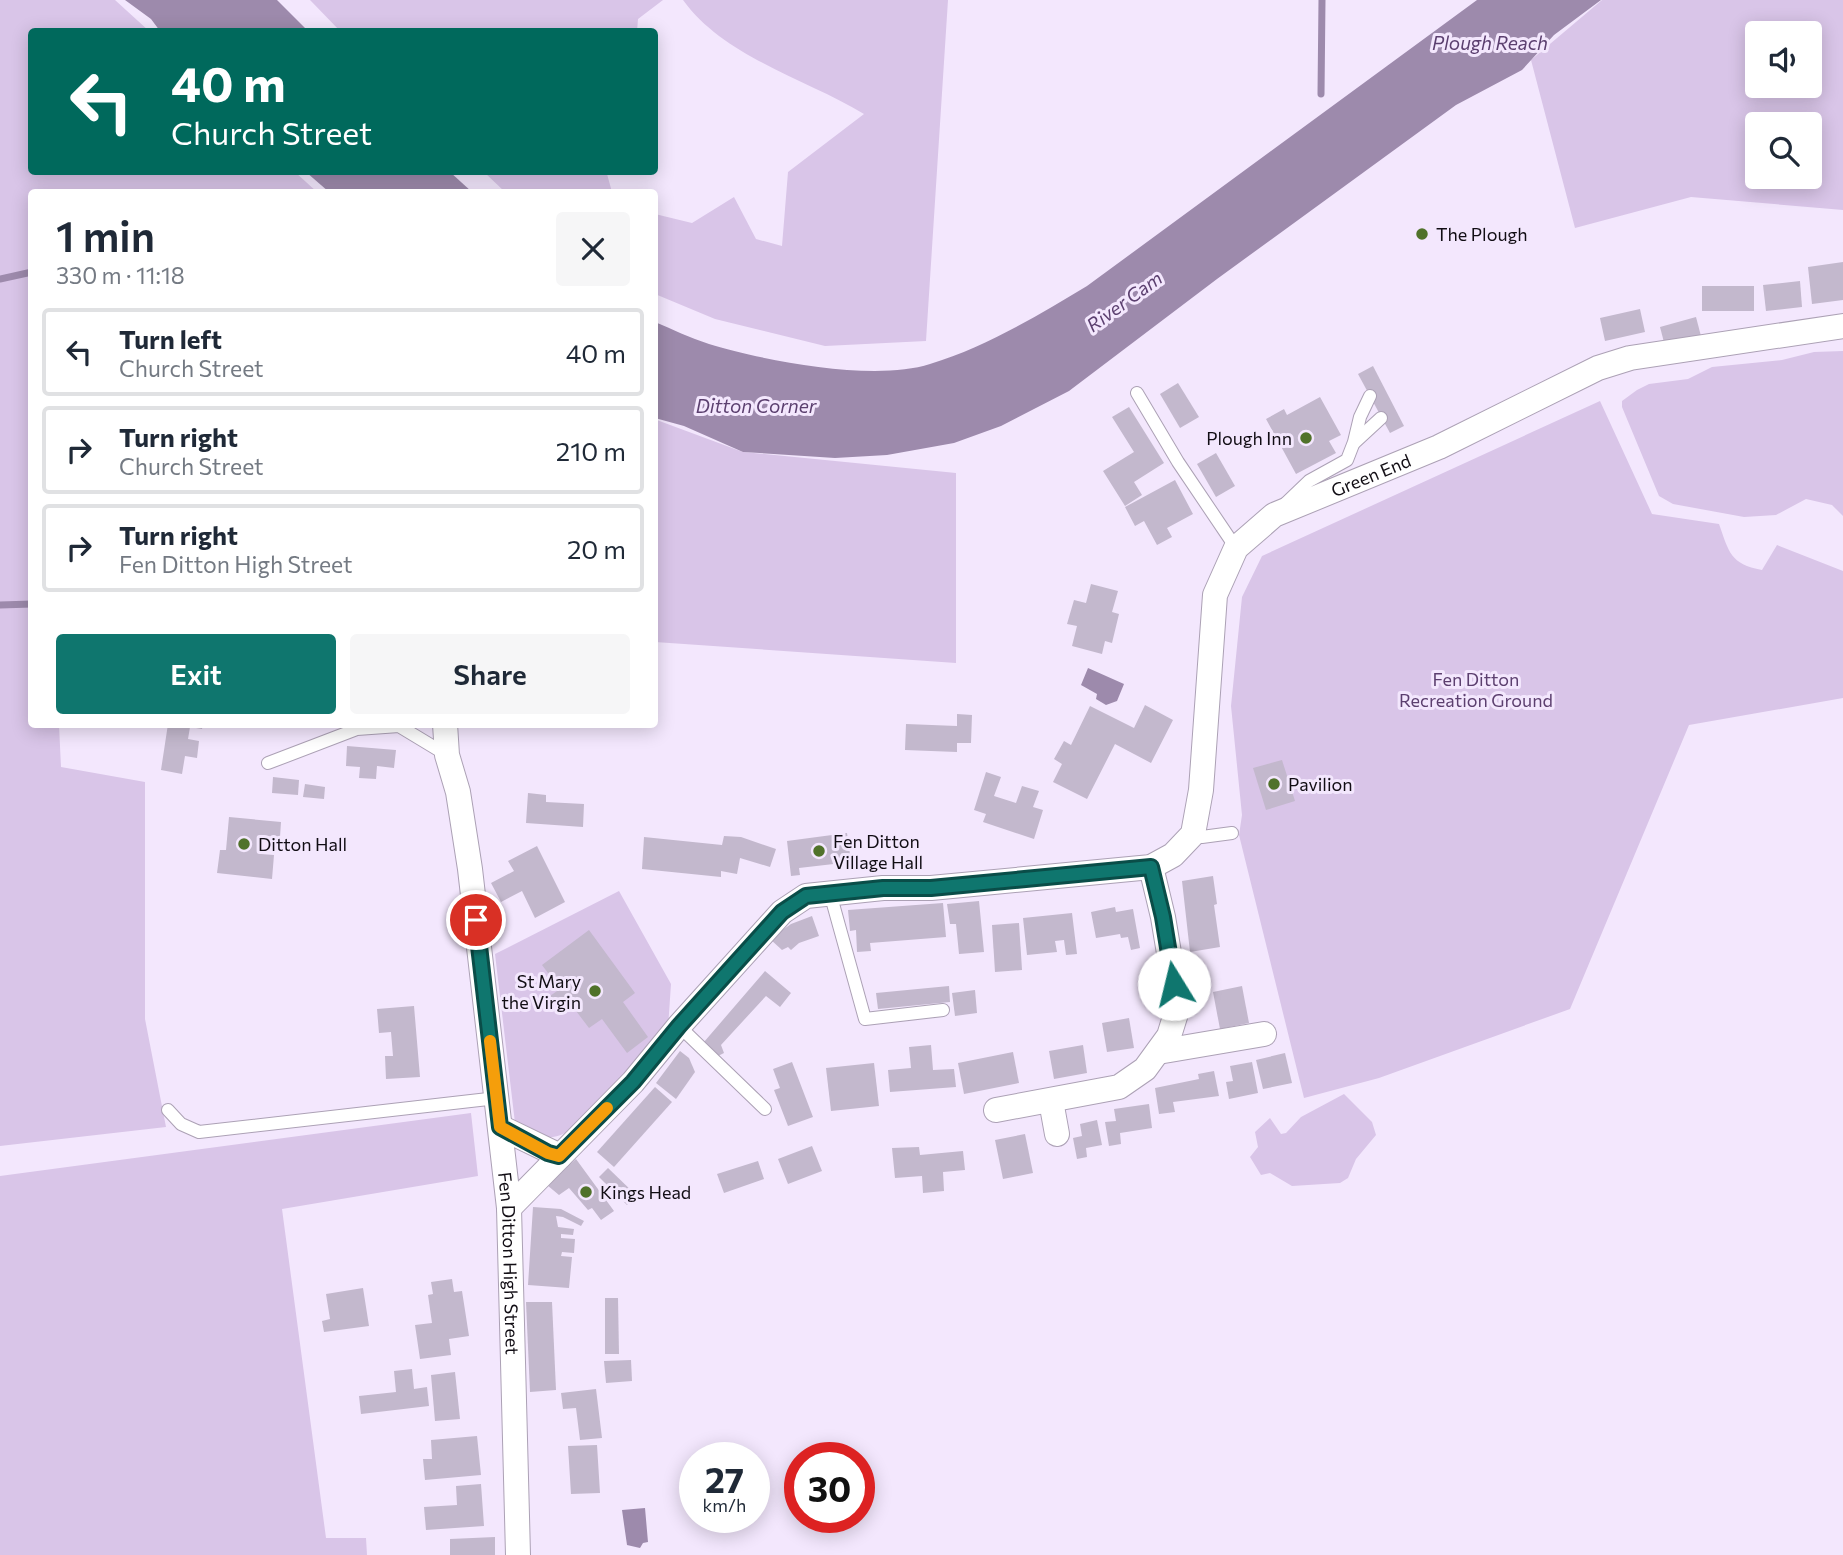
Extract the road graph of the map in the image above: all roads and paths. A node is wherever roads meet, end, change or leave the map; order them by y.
1 (1843, 326) edge
2 (1136, 393) dead end
3 (1370, 396) dead end
4 (1381, 418) dead end
5 (1354, 442) junction
6 (1273, 515) junction
7 (1236, 548) junction
8 (371, 728) edge
9 (403, 728) edge
10 (445, 728) edge
11 (447, 755) junction
12 (268, 763) dead end
13 (1193, 834) junction
14 (1231, 834) dead end
15 (1151, 867) junction
16 (830, 893) junction
17 (943, 1010) dead end
18 (679, 1026) junction
19 (1264, 1034) dead end
20 (1158, 1052) junction
21 (497, 1098) junction
22 (1051, 1101) junction
23 (765, 1109) dead end
24 (169, 1110) dead end
25 (996, 1110) dead end
26 (500, 1127) junction
27 (1056, 1134) dead end
28 (559, 1156) junction
29 (509, 1208) junction
30 (518, 1555) edge

1 - 6 street, Green End
2 - 7 lane
3 - 5 lane
4 - 5 lane
5 - 6 lane
6 - 7 street, Green End
7 - 13 street, Green End
8 - 12 lane
9 - 11 lane
10 - 11 street, Fen Ditton High Street
11 - 21 street, Fen Ditton High Street
13 - 14 lane
13 - 15 street
15 - 16 street
15 - 20 street
16 - 17 lane
16 - 18 street
18 - 23 lane
18 - 28 street
19 - 20 street
20 - 22 street
21 - 24 lane
21 - 26 street, Fen Ditton High Street
22 - 25 street
22 - 27 street
26 - 28 street
26 - 29 street, Fen Ditton High Street
28 - 29 street
29 - 30 street, Fen Ditton High Street

